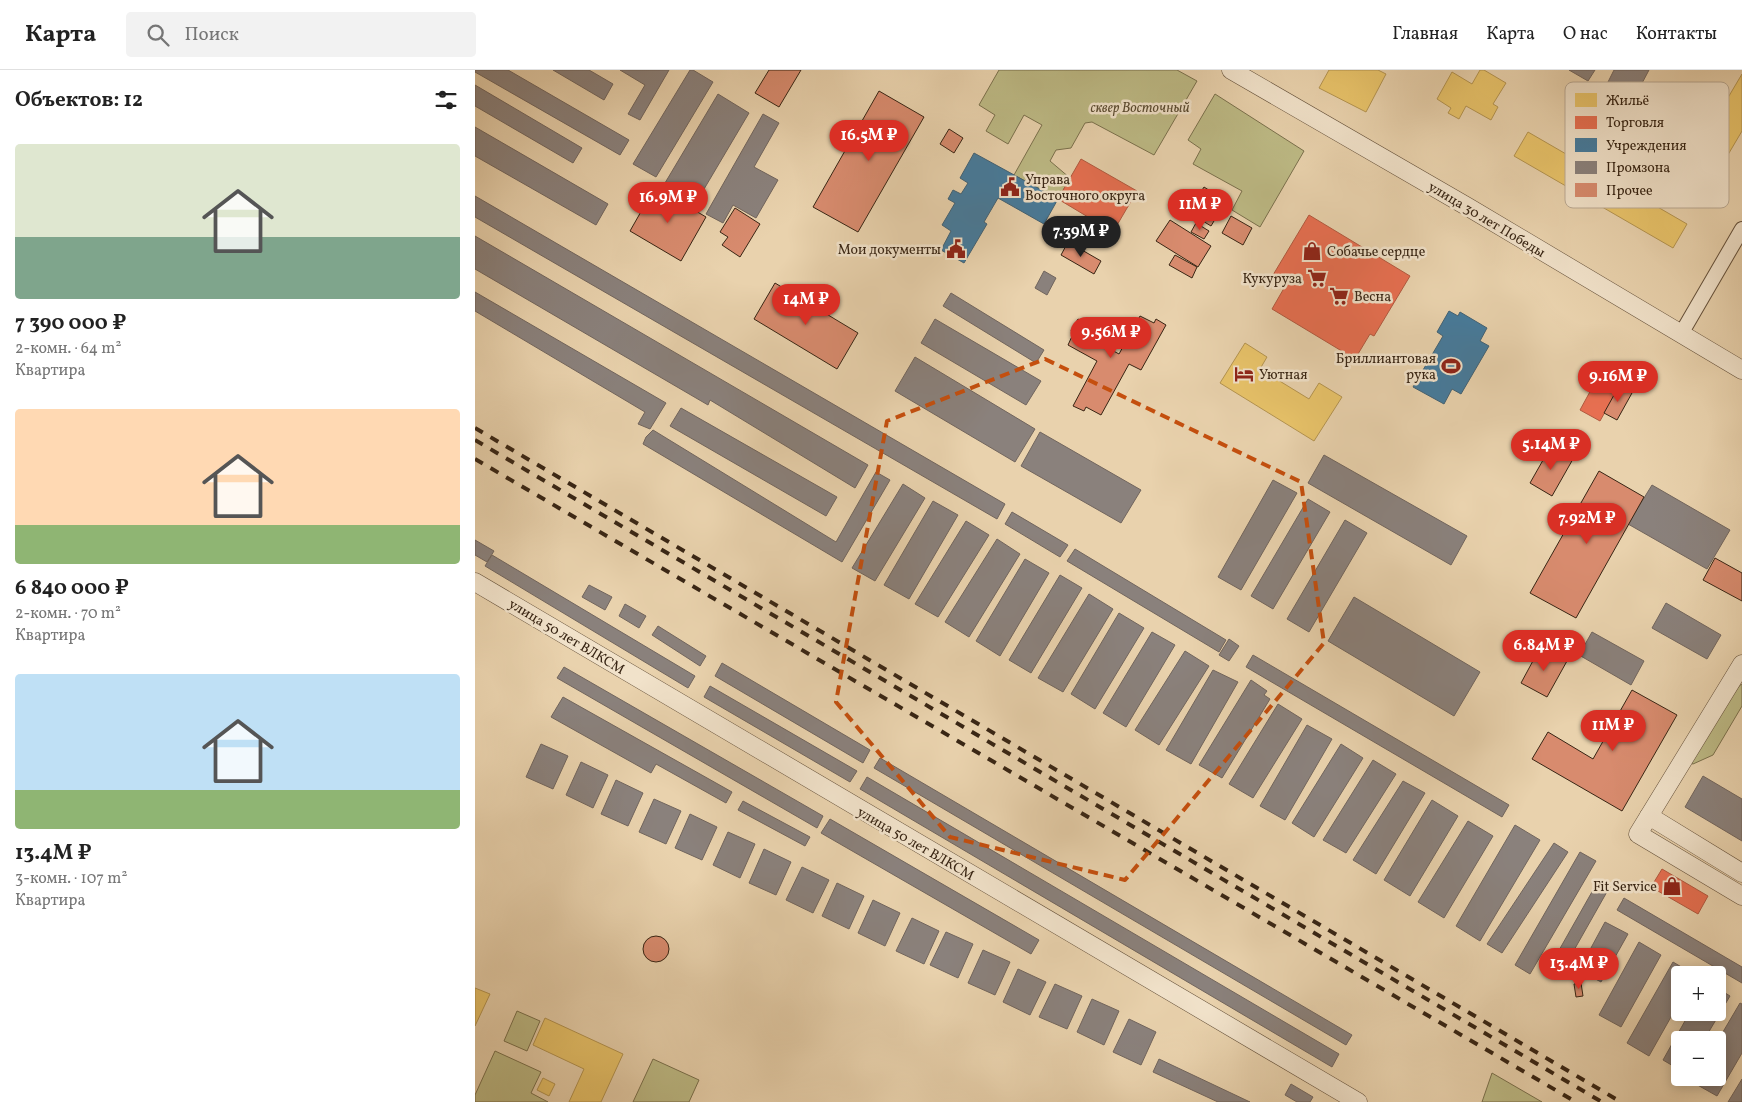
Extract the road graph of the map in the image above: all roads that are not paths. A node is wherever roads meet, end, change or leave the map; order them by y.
1 (1231, 70) edge
2 (1742, 229) edge
3 (1681, 334) junction
4 (1742, 370) edge
5 (475, 582) edge
6 (1742, 664) edge
7 (1649, 816) junction
8 (1742, 873) edge
9 (1742, 896) edge
10 (1358, 1102) edge

1 - 3 street, улица 30 лет Победы
2 - 3 street
3 - 4 street, улица 30 лет Победы
5 - 10 street, улица 50 лет ВЛКСМ
6 - 7 street
7 - 8 street
7 - 9 street

